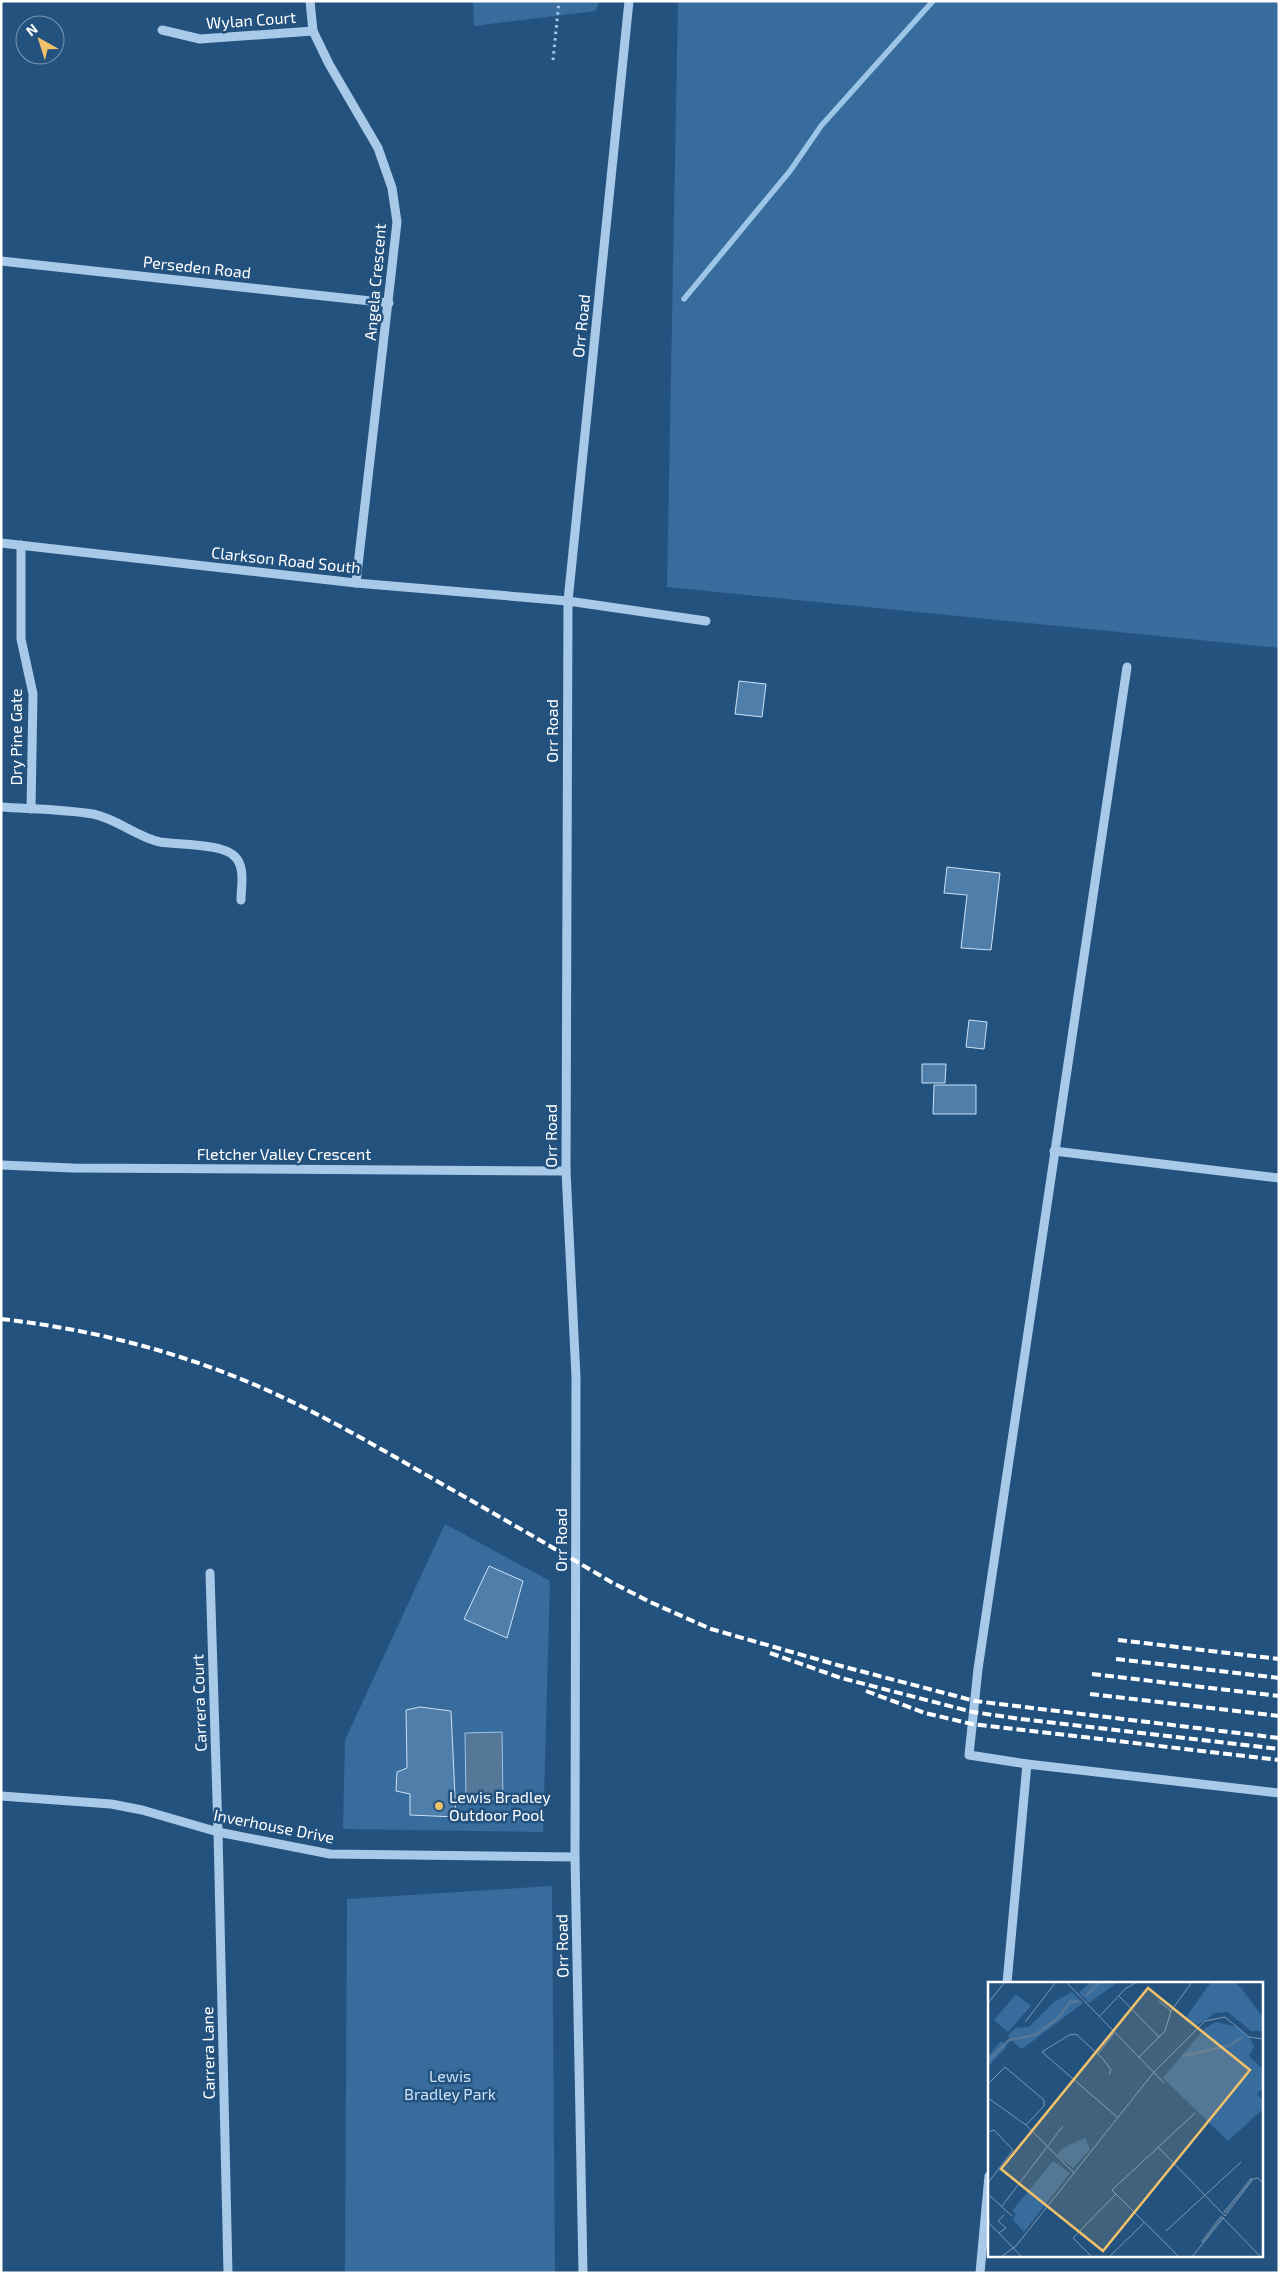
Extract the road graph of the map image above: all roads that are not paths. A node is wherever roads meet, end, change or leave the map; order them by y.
1 (310, 1) edge
2 (629, 1) edge
3 (162, 30) dead end
4 (314, 31) junction
5 (1, 261) edge
6 (389, 303) junction
7 (1, 543) edge
8 (21, 545) junction
9 (356, 583) junction
10 (568, 601) junction
11 (706, 621) dead end
12 (1127, 666) dead end
13 (1, 807) edge
14 (31, 809) junction
15 (241, 900) dead end
16 (1054, 1151) junction
17 (1, 1165) edge
18 (566, 1171) junction
19 (1279, 1178) edge
20 (210, 1573) dead end
21 (1027, 1764) junction
22 (1279, 1793) edge
23 (1, 1796) edge
24 (218, 1832) junction
25 (575, 1857) junction
26 (1007, 1982) edge
27 (988, 2187) edge
28 (228, 2273) edge
29 (582, 2273) edge
30 (980, 2273) edge

1 - 4 street, Angela Crescent
2 - 10 street, Orr Road
3 - 4 street, Wylan Court
4 - 6 street, Angela Crescent
5 - 6 street, Perseden Road
6 - 9 street, Angela Crescent
7 - 8 street, Clarkson Road South
8 - 9 street, Clarkson Road South
8 - 14 street, Dry Pine Gate
9 - 10 street, Clarkson Road South
10 - 11 street, Clarkson Road South
10 - 18 street, Orr Road
12 - 16 street
13 - 14 street
14 - 15 street
16 - 19 street
16 - 21 street
17 - 18 street, Fletcher Valley Crescent
18 - 25 street, Orr Road
20 - 24 street, Carrera Court
21 - 22 street
21 - 26 street
23 - 24 street, Inverhouse Drive
24 - 25 street, Inverhouse Drive
24 - 28 street, Carrera Lane
25 - 29 street, Orr Road
27 - 30 street

